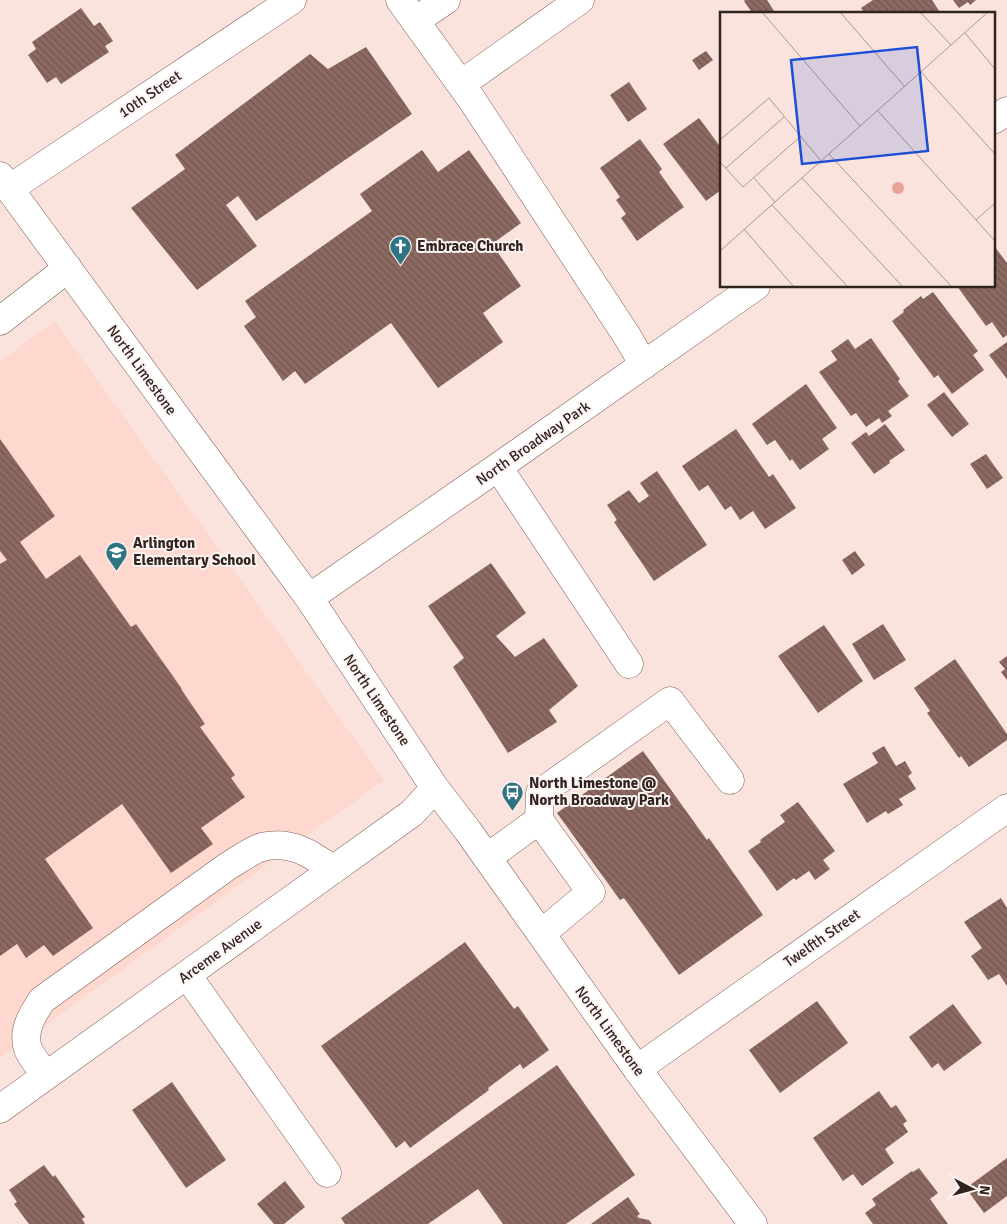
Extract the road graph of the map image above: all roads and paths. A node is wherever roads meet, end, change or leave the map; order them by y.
1 (292, 0) edge
2 (446, 0) edge
3 (580, 0) edge
4 (259, 9) edge
5 (408, 11) edge
6 (460, 84) junction
7 (1007, 111) edge
8 (994, 119) edge
9 (4, 183) edge
10 (68, 268) junction
11 (753, 288) edge
12 (0, 321) edge
13 (644, 365) junction
14 (498, 467) junction
15 (308, 598) junction
16 (629, 664) dead end
17 (730, 780) dead end
18 (435, 788) junction
19 (1007, 808) edge
20 (539, 820) junction
21 (487, 858) junction
22 (333, 870) junction
23 (541, 934) junction
24 (187, 975) junction
25 (637, 1069) junction
26 (46, 1076) junction
27 (0, 1109) edge
28 (327, 1173) dead end
29 (754, 1224) edge

1 - 4 street, 10th Street
2 - 5 street
3 - 6 street
4 - 9 street, 10th Street
5 - 6 street
6 - 13 street
7 - 8 street
9 - 10 street, North Limestone
10 - 12 street
10 - 15 street, North Limestone
11 - 13 street, North Broadway Park
13 - 14 street, North Broadway Park
14 - 15 street, North Broadway Park
14 - 16 street
15 - 18 street, North Limestone
17 - 20 street
18 - 21 street, North Limestone
18 - 22 street, Arceme Avenue
19 - 25 street, Twelfth Street
20 - 21 street
20 - 23 street
21 - 23 street, North Limestone
22 - 24 street, Arceme Avenue
22 - 26 street
23 - 25 street, North Limestone
24 - 26 street, Arceme Avenue
24 - 28 street
25 - 29 street, North Limestone
26 - 27 street, Arceme Avenue

